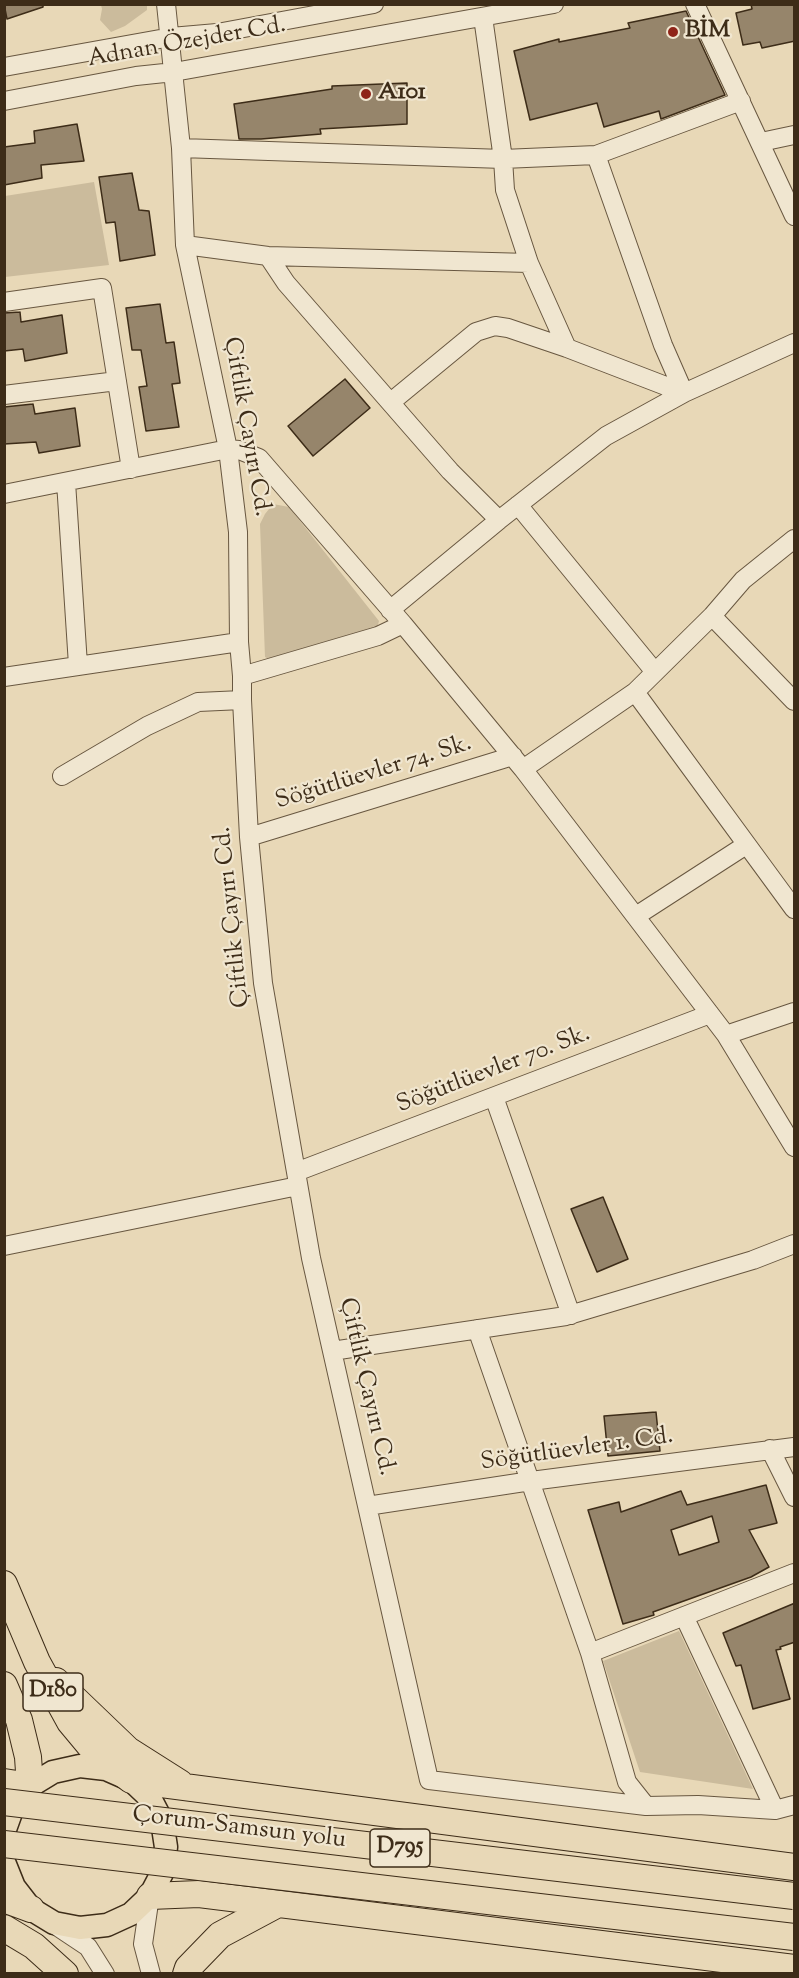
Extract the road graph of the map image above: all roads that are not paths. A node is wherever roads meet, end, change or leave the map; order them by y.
1 (166, 4) edge
2 (374, 4) edge
3 (554, 4) edge
4 (695, 4) edge
5 (483, 17) junction
6 (171, 37) junction
7 (4, 67) edge
8 (174, 72) junction
9 (4, 101) edge
10 (741, 101) junction
11 (795, 135) edge
12 (761, 142) junction
13 (181, 148) junction
14 (596, 155) junction
15 (503, 159) junction
16 (795, 216) edge
17 (185, 245) junction
18 (268, 256) junction
19 (529, 263) junction
20 (4, 302) edge
21 (795, 343) edge
22 (567, 348) junction
23 (117, 381) junction
24 (684, 393) junction
25 (4, 395) edge
26 (391, 402) junction
27 (228, 449) junction
28 (131, 469) junction
29 (66, 482) junction
30 (4, 494) edge
31 (518, 505) junction
32 (499, 520) junction
33 (793, 543) edge
34 (390, 610) junction
35 (712, 616) junction
36 (403, 624) junction
37 (239, 642) junction
38 (78, 665) junction
39 (655, 672) junction
40 (242, 676) junction
41 (4, 677) edge
42 (635, 692) junction
43 (242, 700) junction
44 (795, 701) edge
45 (518, 762) junction
46 (62, 776) dead end
47 (249, 837) junction
48 (746, 845) junction
49 (795, 909) edge
50 (636, 916) junction
51 (795, 1012) edge
52 (710, 1014) junction
53 (726, 1035) junction
54 (494, 1097) junction
55 (795, 1147) edge
56 (297, 1179) junction
57 (795, 1244) edge
58 (4, 1246) edge
59 (571, 1315) junction
60 (477, 1329) junction
61 (332, 1351) junction
62 (795, 1447) edge
63 (770, 1449) junction
64 (531, 1481) junction
65 (795, 1497) edge
66 (367, 1506) junction
67 (795, 1573) edge
68 (4, 1584) edge
69 (684, 1616) junction
70 (590, 1653) junction
71 (37, 1662) junction
72 (4, 1685) edge
73 (131, 1780) junction
74 (4, 1782) edge
75 (30, 1786) junction
76 (188, 1788) junction
77 (4, 1802) edge
78 (646, 1806) junction
79 (795, 1806) edge
80 (775, 1810) junction
81 (4, 1832) edge
82 (4, 1844) edge
83 (4, 1862) edge
84 (795, 1867) edge
85 (150, 1896) junction
86 (795, 1896) edge
87 (4, 1899) edge
88 (278, 1904) junction
89 (32, 1909) junction
90 (4, 1928) edge
91 (795, 1937) edge
92 (795, 1968) edge
93 (65, 1974) edge
94 (105, 1974) edge
95 (151, 1974) edge
96 (186, 1974) edge

1 - 6 street, Çiftlik Çayırı Cd.
2 - 6 street, Adnan Özejder Cd.
3 - 5 street, Adnan Özejder Cd.
4 - 10 street
5 - 8 street, Adnan Özejder Cd.
5 - 15 street
6 - 7 street, Adnan Özejder Cd.
6 - 8 street, Çiftlik Çayırı Cd.
8 - 9 street, Adnan Özejder Cd.
8 - 13 street, Çiftlik Çayırı Cd.
10 - 12 street
10 - 14 street
11 - 12 street
12 - 16 street
13 - 15 street
13 - 17 street, Çiftlik Çayırı Cd.
14 - 15 street
14 - 24 street
15 - 19 street
17 - 18 street
17 - 27 street, Çiftlik Çayırı Cd.
18 - 19 street
18 - 26 street
19 - 22 street
20 - 23 street
21 - 24 street
22 - 24 street
22 - 26 street
23 - 25 street
23 - 28 street
24 - 31 street
26 - 32 street
27 - 28 street
27 - 34 street
27 - 37 street, Çiftlik Çayırı Cd.
28 - 29 street
29 - 30 street
29 - 38 street
31 - 32 street
31 - 39 street
32 - 34 street
33 - 35 street, Söğütlüevler 74. Sk.
34 - 36 street
35 - 39 street, Söğütlüevler 74. Sk.
35 - 44 street
36 - 40 street
36 - 45 street
37 - 38 street
37 - 40 street, Çiftlik Çayırı Cd.
38 - 41 street
39 - 42 street, Söğütlüevler 74. Sk.
40 - 43 street, Çiftlik Çayırı Cd.
42 - 45 street, Söğütlüevler 74. Sk.
42 - 48 street
43 - 46 street
43 - 47 street, Çiftlik Çayırı Cd.
45 - 47 street, Söğütlüevler 74. Sk.
45 - 50 street
47 - 56 street, Çiftlik Çayırı Cd.
48 - 49 street
48 - 50 street
50 - 52 street
51 - 53 street
52 - 53 street
52 - 54 street, Söğütlüevler 70. Sk.
53 - 55 street
54 - 56 street, Söğütlüevler 70. Sk.
54 - 59 street
56 - 58 street, Söğütlüevler 70. Sk.
56 - 61 street, Çiftlik Çayırı Cd.
57 - 59 street
59 - 60 street
60 - 61 street
60 - 64 street
61 - 66 street, Çiftlik Çayırı Cd.
62 - 63 street, Söğütlüevler 1. Cd.
63 - 64 street, Söğütlüevler 1. Cd.
63 - 65 street
64 - 66 street, Söğütlüevler 1. Cd.
64 - 70 street
66 - 78 street, Çiftlik Çayırı Cd.
67 - 69 street
68 - 71 highway, D180
69 - 70 street
69 - 80 street
70 - 78 street
71 - 73 highway, D180
71 - 76 highway
72 - 75 highway, D180
73 - 75 main road
73 - 76 highway
73 - 85 main road
74 - 75 highway
75 - 81 main road
76 - 84 highway
77 - 86 highway, Çorum-Samsun yolu / D795, bridge
78 - 80 street
79 - 80 street
82 - 91 highway, Çorum-Samsun yolu / D795, bridge
83 - 89 main road
85 - 88 highway
85 - 89 main road
85 - 95 street
87 - 89 highway
88 - 92 highway
88 - 96 highway
89 - 94 street
90 - 93 highway

